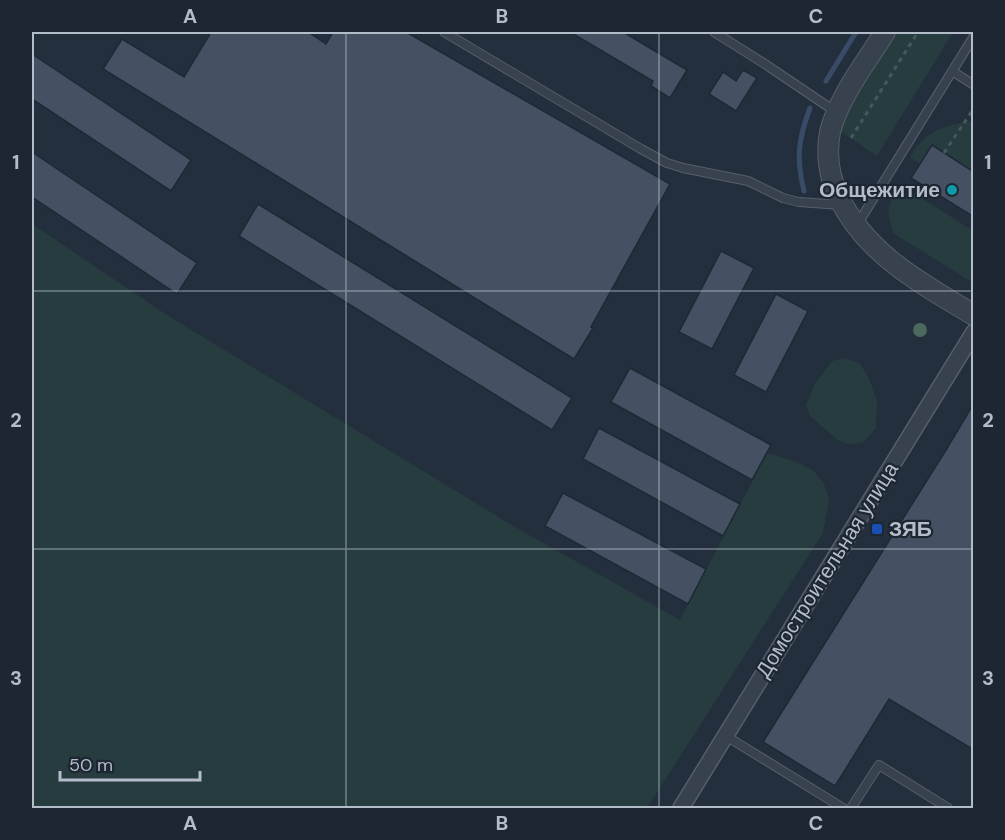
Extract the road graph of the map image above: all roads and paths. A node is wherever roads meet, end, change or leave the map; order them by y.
1 (444, 32) edge
2 (714, 32) edge
3 (885, 32) edge
4 (918, 32) edge
5 (974, 36) edge
6 (952, 71) junction
7 (974, 85) edge
8 (974, 108) edge
9 (837, 113) junction
10 (851, 138) dead end
11 (944, 153) dead end
12 (843, 205) junction
13 (856, 226) junction
14 (974, 315) edge
15 (974, 332) edge
16 (726, 736) junction
17 (681, 808) edge
18 (843, 808) edge
19 (851, 808) edge
20 (948, 808) edge

1 - 12 lane
2 - 9 lane
3 - 9 street
4 - 10 path
5 - 6 lane
6 - 7 lane
6 - 13 lane
8 - 11 path
9 - 12 street
12 - 13 street
13 - 14 street
15 - 16 street, Домостроительная улица
16 - 17 street, Домостроительная улица
16 - 18 lane
19 - 20 lane

